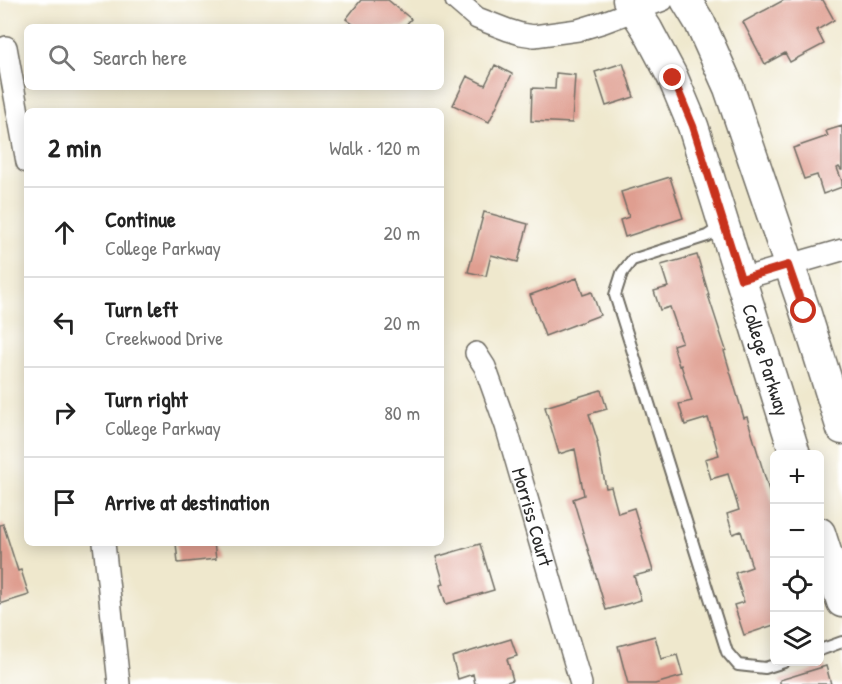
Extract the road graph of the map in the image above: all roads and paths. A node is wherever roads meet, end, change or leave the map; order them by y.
1 (456, 0) edge
2 (663, 0) edge
3 (686, 0) edge
4 (631, 5) edge
5 (6, 47) dead end
6 (24, 146) edge
7 (725, 225) junction
8 (842, 250) edge
9 (788, 265) junction
10 (741, 279) junction
11 (476, 353) dead end
12 (842, 429) edge
13 (794, 450) edge
14 (104, 546) edge
15 (824, 548) edge
16 (842, 602) edge
17 (842, 642) edge
18 (824, 648) edge
19 (771, 666) edge
20 (119, 684) edge
21 (581, 684) edge

1 - 4 street
2 - 4 street
3 - 9 main road
4 - 7 main road, College Parkway
5 - 6 street
7 - 10 main road, College Parkway
7 - 19 lane
8 - 9 street
9 - 10 street
9 - 12 main road
10 - 13 main road, College Parkway
11 - 21 street, Morriss Court
14 - 20 street
15 - 16 main road
17 - 18 lane

